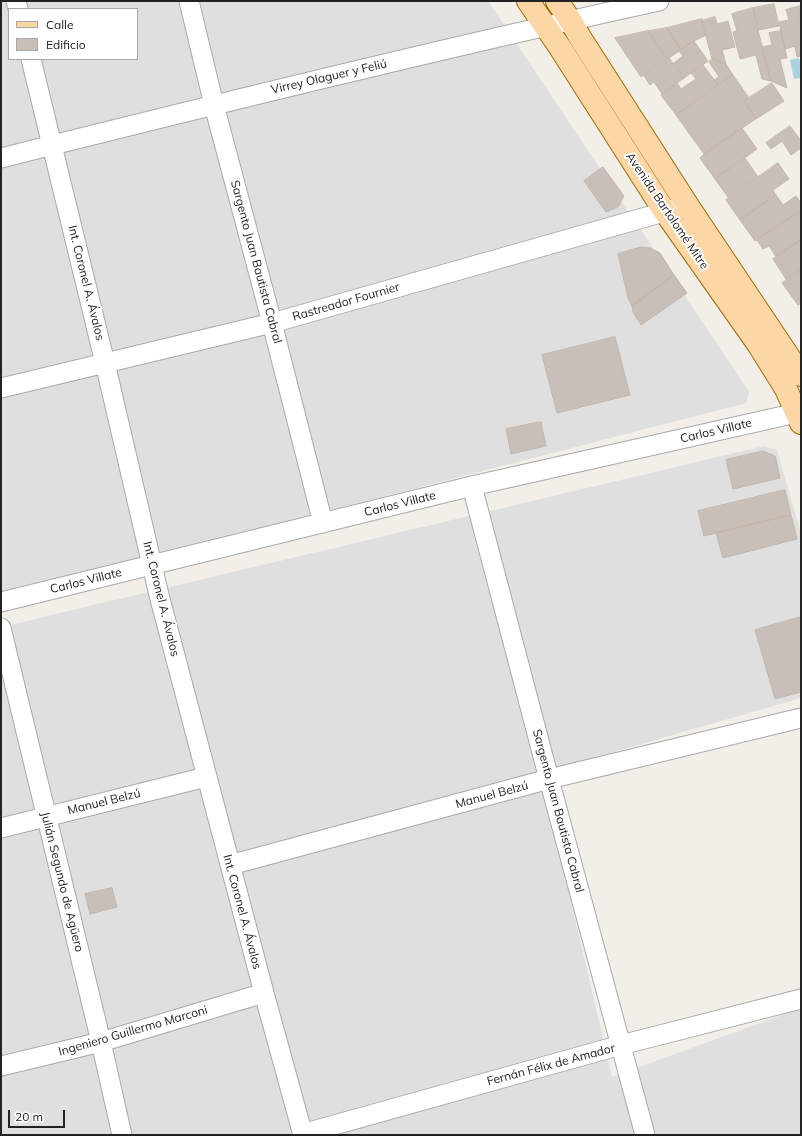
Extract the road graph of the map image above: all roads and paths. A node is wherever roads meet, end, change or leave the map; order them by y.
1 (189, 1) edge
2 (528, 1) edge
3 (557, 1) edge
4 (659, 1) edge
5 (570, 20) junction
6 (546, 26) junction
7 (31, 60) edge
8 (214, 105) junction
9 (52, 145) junction
10 (1, 158) edge
11 (688, 206) junction
12 (665, 212) junction
13 (272, 323) junction
14 (105, 363) junction
15 (801, 375) edge
16 (1, 388) edge
17 (800, 416) edge
18 (472, 486) junction
19 (322, 523) junction
20 (152, 564) junction
21 (1, 602) edge
22 (1, 628) edge
23 (801, 718) edge
24 (206, 776) junction
25 (549, 779) junction
26 (46, 817) junction
27 (1, 828) edge
28 (230, 865) junction
29 (264, 993) junction
30 (801, 998) edge
31 (101, 1042) junction
32 (621, 1045) junction
33 (1, 1066) edge
34 (302, 1134) edge
35 (122, 1135) edge
36 (645, 1135) edge

1 - 8 street, Sargento Juan Bautista Cabral
2 - 6 main road, Avenida Bartolomé Mitre
3 - 5 main road, Avenida Bartolomé Mitre
4 - 5 street, Virrey Olaguer y Feliú
5 - 6 street, Virrey Olaguer y Feliú
5 - 11 main road, Avenida Bartolomé Mitre
6 - 8 street, Virrey Olaguer y Feliú
6 - 12 main road, Avenida Bartolomé Mitre
7 - 9 street, Int. Coronel A. Ávalos
8 - 9 street, Virrey Olaguer y Feliú
8 - 13 street, Sargento Juan Bautista Cabral
9 - 10 street, Virrey Olaguer y Feliú
9 - 14 street, Int. Coronel A. Ávalos
11 - 12 street, Rastreador Fournier
11 - 15 main road, Avenida Bartolomé Mitre
12 - 13 street, Rastreador Fournier
12 - 17 main road, Avenida Bartolomé Mitre
13 - 14 street, Rastreador Fournier
13 - 19 street, Sargento Juan Bautista Cabral
14 - 16 street, Rastreador Fournier
14 - 20 street, Int. Coronel A. Ávalos
17 - 18 street, Carlos Villate
18 - 19 street, Carlos Villate
18 - 25 street, Sargento Juan Bautista Cabral
19 - 20 street, Carlos Villate
20 - 21 street, Carlos Villate
20 - 24 street, Int. Coronel A. Ávalos
22 - 26 street, Julián Segundo de Agüero
23 - 25 street, Manuel Belzú
24 - 26 street, Manuel Belzú
24 - 28 street, Int. Coronel A. Ávalos
25 - 28 street, Manuel Belzú
25 - 32 street, Sargento Juan Bautista Cabral
26 - 27 street, Manuel Belzú
26 - 31 street, Julián Segundo de Agüero
28 - 29 street, Int. Coronel A. Ávalos
29 - 31 street, Ingeniero Guillermo Marconi
29 - 34 street, Int. Coronel A. Ávalos
30 - 32 street, Fernán Félix de Amador
31 - 33 street, Ingeniero Guillermo Marconi
31 - 35 street, Julián Segundo de Agüero
32 - 34 street, Fernán Félix de Amador
32 - 36 street, Sargento Juan Bautista Cabral

